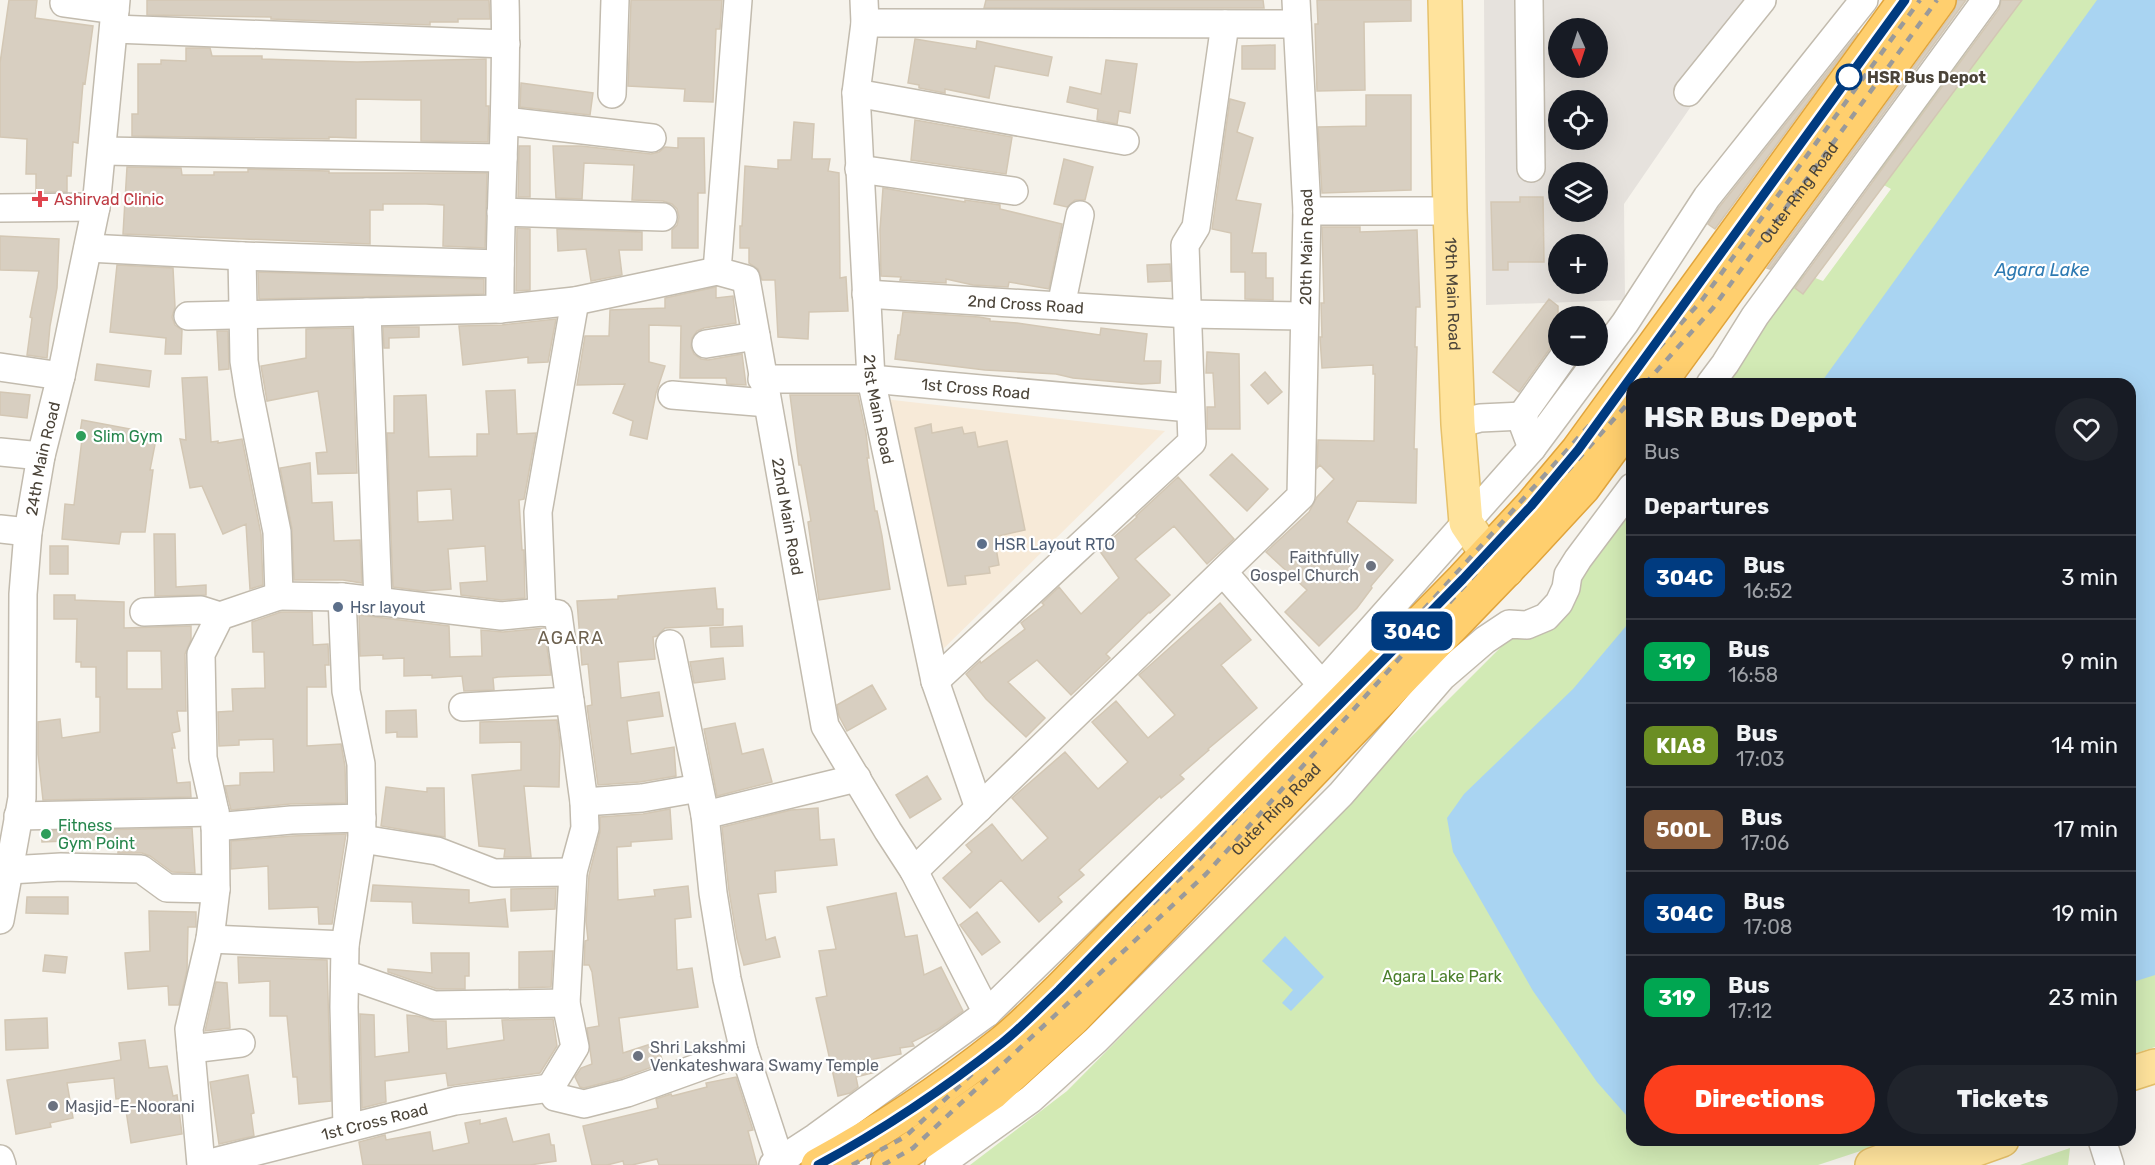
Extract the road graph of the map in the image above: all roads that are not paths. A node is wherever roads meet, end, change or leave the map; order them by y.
1 (505, 0) edge
2 (615, 0) edge
3 (738, 0) edge
4 (1445, 0) edge
5 (1528, 0) edge
6 (1762, 0) edge
7 (1864, 0) edge
8 (1905, 0) edge
9 (1939, 0) edge
10 (1986, 0) edge
11 (64, 3) dead end
12 (865, 11) edge
13 (1296, 12) edge
14 (115, 13) edge
15 (1225, 24) junction
16 (506, 44) junction
17 (1688, 92) dead end
18 (856, 93) junction
19 (612, 94) dead end
20 (505, 121) junction
21 (652, 138) dead end
22 (1125, 141) dead end
23 (103, 151) junction
24 (503, 158) junction
25 (1531, 168) dead end
26 (859, 169) junction
27 (1014, 191) dead end
28 (96, 207) junction
29 (0, 208) edge
30 (1307, 211) junction
31 (1450, 211) junction
32 (501, 212) junction
33 (1080, 215) dead end
34 (663, 217) dead end
35 (88, 248) junction
36 (242, 256) junction
37 (500, 264) junction
38 (717, 272) junction
39 (866, 294) junction
40 (575, 301) junction
41 (1061, 306) junction
42 (500, 309) junction
43 (367, 312) junction
44 (1188, 314) junction
45 (244, 315) junction
46 (188, 316) dead end
47 (1304, 316) junction
48 (1608, 322) edge
49 (1625, 323) junction
50 (756, 336) junction
51 (706, 344) dead end
52 (1556, 366) edge
53 (0, 367) edge
54 (61, 376) junction
55 (1630, 378) edge
56 (1663, 378) edge
57 (1714, 378) edge
58 (871, 379) junction
59 (1626, 384) edge
60 (765, 391) junction
61 (672, 395) dead end
62 (1190, 408) junction
63 (1523, 416) junction
64 (1458, 424) junction
65 (1626, 429) edge
66 (1532, 448) junction
67 (0, 452) edge
68 (41, 456) junction
69 (1626, 495) edge
70 (1466, 523) junction
71 (0, 529) edge
72 (28, 532) junction
73 (1497, 562) junction
74 (1223, 572) junction
75 (11, 593) edge
76 (279, 596) junction
77 (342, 597) junction
78 (378, 602) junction
79 (144, 612) dead end
80 (542, 612) junction
81 (220, 616) junction
82 (670, 644) dead end
83 (935, 681) junction
84 (1322, 685) junction
85 (570, 701) junction
86 (463, 707) dead end
87 (857, 778) junction
88 (699, 788) junction
89 (584, 802) junction
90 (13, 803) edge
91 (979, 808) junction
92 (705, 815) junction
93 (215, 820) junction
94 (362, 828) junction
95 (9, 870) junction
96 (914, 871) junction
97 (573, 872) junction
98 (216, 890) junction
99 (0, 920) edge
100 (210, 939) junction
101 (345, 945) junction
102 (345, 974) junction
103 (566, 1003) junction
104 (987, 1012) junction
105 (241, 1043) dead end
106 (191, 1049) junction
107 (744, 1051) junction
108 (2155, 1066) edge
109 (2136, 1072) edge
110 (550, 1088) junction
111 (2155, 1089) edge
112 (2136, 1096) edge
113 (347, 1128) junction
114 (1923, 1146) edge
115 (1985, 1146) edge
116 (2104, 1146) edge
117 (0, 1159) edge
118 (779, 1164) edge
119 (2, 1165) edge
120 (202, 1165) edge
121 (818, 1165) edge
122 (888, 1165) edge
123 (939, 1165) edge
124 (1872, 1165) edge
125 (1932, 1165) edge
126 (2110, 1165) edge

1 - 16 street
2 - 19 street
3 - 38 street
4 - 31 main road, 19th Main Road
5 - 25 street
6 - 17 street
7 - 49 street
8 - 55 highway, Outer Ring Road
9 - 56 highway, Outer Ring Road
10 - 57 street
11 - 14 street
12 - 15 street
12 - 18 street, 21st Main Road
13 - 15 street
13 - 30 street, 20th Main Road
14 - 16 street
14 - 23 street, 24th Main Road
15 - 44 street
16 - 20 street
18 - 22 street
18 - 26 street, 21st Main Road
20 - 21 street
20 - 24 street
23 - 24 street
23 - 28 street, 24th Main Road
24 - 32 street
26 - 27 street
26 - 39 street, 21st Main Road
28 - 29 street
28 - 35 street, 24th Main Road
30 - 31 street
30 - 47 street, 20th Main Road
31 - 64 main road, 19th Main Road
32 - 34 street
32 - 37 street
33 - 41 street
35 - 36 street
35 - 54 street, 24th Main Road
36 - 37 street
36 - 45 street
37 - 42 street
38 - 40 street
38 - 50 street, 22nd Main Road
39 - 41 street, 2nd Cross Road
39 - 58 street, 21st Main Road
40 - 42 street
40 - 80 street
41 - 44 street, 2nd Cross Road
42 - 43 street
43 - 45 street
43 - 78 street
44 - 47 street, 2nd Cross Road
44 - 62 street
45 - 46 street
45 - 76 street
47 - 74 street, 20th Main Road
48 - 49 street
49 - 66 street
50 - 51 street
50 - 60 street, 22nd Main Road
52 - 63 street
53 - 54 street
54 - 68 street, 24th Main Road
58 - 60 street, 1st Cross Road
58 - 62 street, 1st Cross Road
58 - 83 street, 21st Main Road
59 - 73 highway, Outer Ring Road
60 - 61 street, 1st Cross Road
60 - 87 street, 22nd Main Road
62 - 83 street
63 - 64 street
63 - 66 street
64 - 70 main road, 19th Main Road
65 - 73 highway, Outer Ring Road
66 - 70 street
67 - 68 street
68 - 72 street, 24th Main Road
69 - 123 street
70 - 73 main road, 19th Main Road
70 - 84 street
71 - 72 street
72 - 75 street, 24th Main Road
73 - 121 highway, Outer Ring Road
73 - 122 highway, Outer Ring Road
74 - 84 street
74 - 91 street
75 - 90 street, 24th Main Road
76 - 77 street
76 - 81 street
77 - 78 street
77 - 94 street
78 - 80 street
79 - 81 street
80 - 85 street
81 - 93 street
82 - 88 street
83 - 91 street, 21st Main Road
84 - 104 street
85 - 86 street
85 - 89 street
87 - 92 street
87 - 96 street, 22nd Main Road
88 - 89 street
88 - 92 street
89 - 97 street
90 - 93 street
90 - 95 street, 24th Main Road
91 - 96 street
92 - 107 street
93 - 94 street
93 - 98 street
94 - 97 street
94 - 101 street
95 - 98 street
95 - 99 street, 24th Main Road
96 - 104 street, 22nd Main Road
97 - 103 street
98 - 100 street
100 - 101 street
100 - 106 street
101 - 102 street
102 - 103 street
102 - 113 street
103 - 110 street
104 - 118 street
105 - 106 street
106 - 120 street
107 - 110 street
107 - 118 street
108 - 109 main road
110 - 113 street, 1st Cross Road
111 - 112 main road
113 - 120 street, 1st Cross Road
114 - 124 main road
115 - 125 main road
116 - 126 street
117 - 119 street

